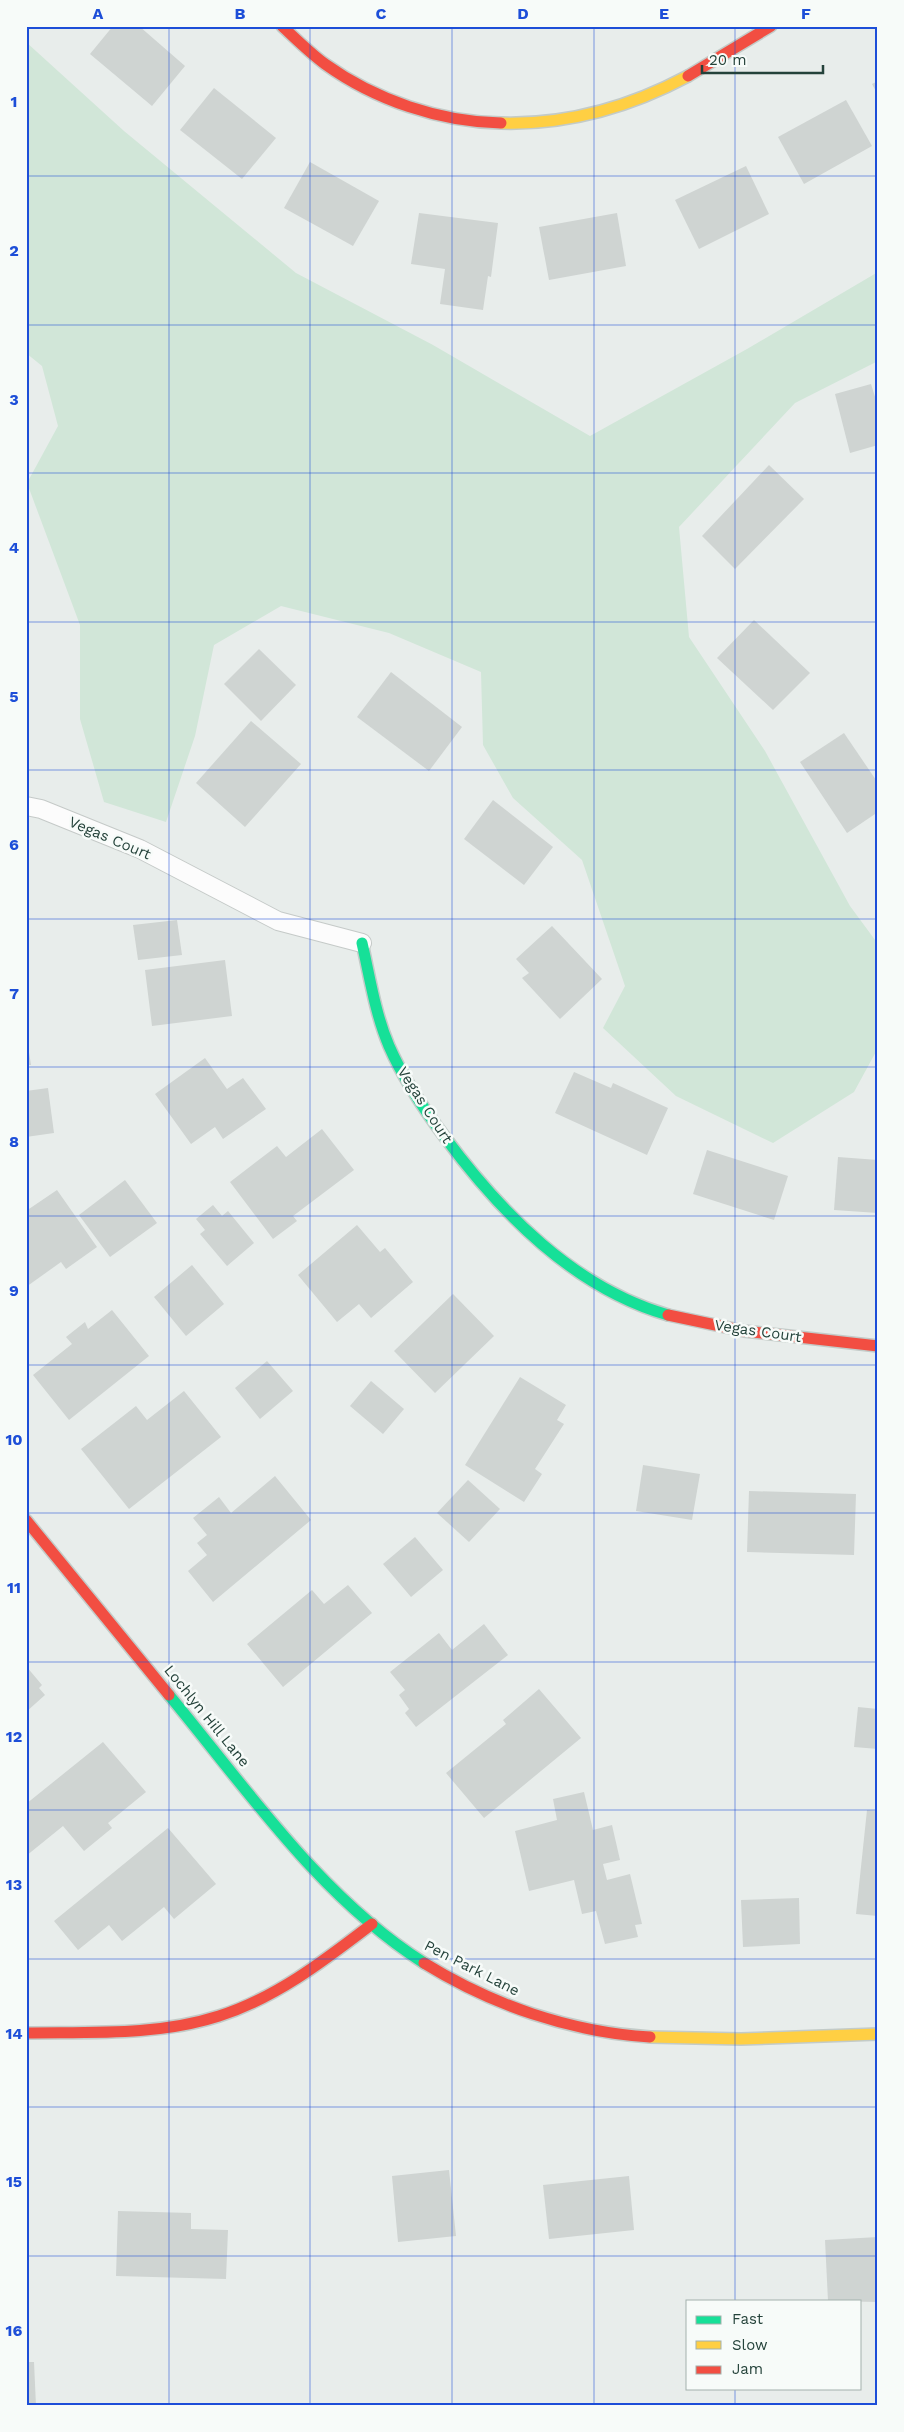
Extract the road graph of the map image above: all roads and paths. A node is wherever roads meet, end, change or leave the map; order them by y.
1 (282, 26) edge
2 (771, 26) edge
3 (26, 806) edge
4 (362, 943) joint
5 (878, 1346) edge
6 (26, 1520) edge
7 (372, 1924) junction
8 (26, 2033) edge
9 (878, 2034) edge

1 - 2 street
3 - 4 lane, Vegas Court
4 - 5 street, Vegas Court
6 - 7 street, Lochlyn Hill Lane
7 - 8 street
7 - 9 street, Pen Park Lane

